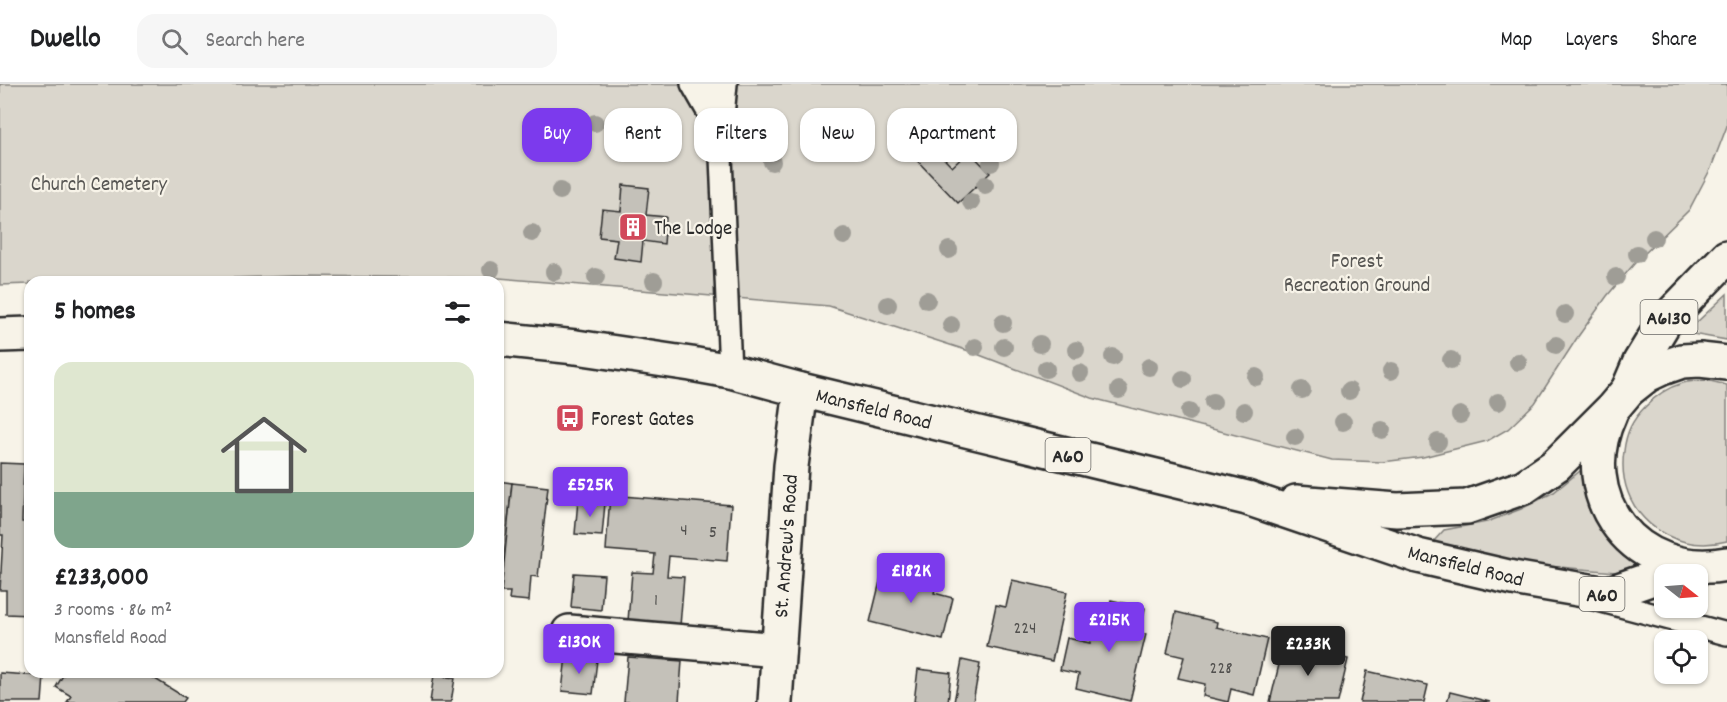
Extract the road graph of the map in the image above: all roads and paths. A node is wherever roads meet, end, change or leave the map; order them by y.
1 (692, 84) edge
2 (720, 84) edge
3 (706, 108) edge
4 (718, 108) edge
5 (721, 162) edge
6 (1727, 257) edge
7 (24, 334) edge
8 (0, 335) edge
9 (504, 340) edge
10 (1727, 363) edge
11 (729, 371) junction
12 (801, 390) junction
13 (1620, 400) junction
14 (1247, 498) junction
15 (1678, 564) edge
16 (1727, 564) edge
17 (1708, 567) edge
18 (1513, 578) junction
19 (1654, 578) edge
20 (569, 632) dead end
21 (1727, 634) edge
22 (778, 650) junction
23 (775, 702) edge

1 - 3 lane
2 - 4 main road
5 - 11 lane
6 - 13 main road, A6130
7 - 8 main road
9 - 11 main road, Mansfield Road / A60
10 - 13 main road, Mansfield Road
11 - 12 main road, Mansfield Road / A60
12 - 14 main road, Mansfield Road / A60
12 - 22 main road, St. Andrew's Road
13 - 14 main road, Mansfield Road / A60
13 - 15 main road, Mansfield Road
14 - 18 main road, Mansfield Road / A60
16 - 17 main road, Mansfield Road
18 - 19 main road, Mansfield Road / A60
18 - 21 lane
20 - 22 main road
22 - 23 main road, St. Andrew's Road

